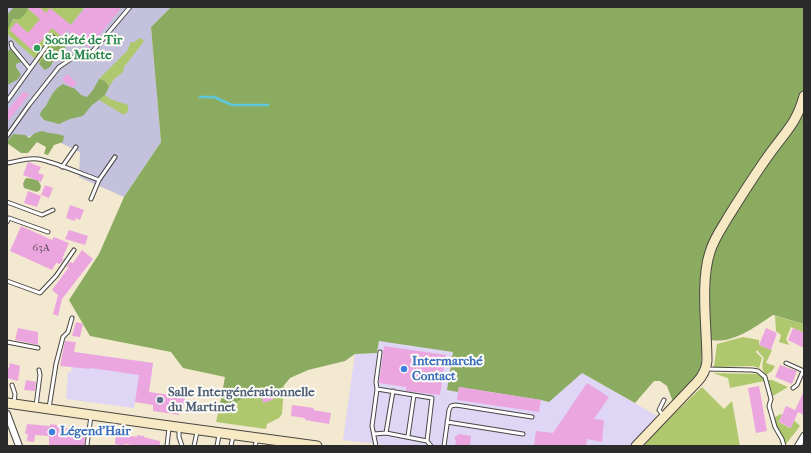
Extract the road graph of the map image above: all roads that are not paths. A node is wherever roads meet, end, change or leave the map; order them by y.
1 (130, 7) edge
2 (53, 37) dead end
3 (11, 43) dead end
4 (30, 69) junction
5 (804, 96) edge
6 (7, 101) edge
7 (7, 136) edge
8 (76, 147) dead end
9 (115, 157) dead end
10 (7, 163) edge
11 (62, 167) junction
12 (99, 180) junction
13 (90, 199) dead end
14 (7, 202) edge
15 (53, 210) dead end
16 (7, 222) edge
17 (48, 232) dead end
18 (74, 250) dead end
19 (7, 281) edge
20 (72, 318) dead end
21 (7, 342) edge
22 (38, 348) dead end
23 (380, 352) dead end
24 (786, 363) dead end
25 (706, 369) junction
26 (39, 370) dead end
27 (804, 371) edge
28 (12, 385) dead end
29 (793, 388) dead end
30 (376, 389) junction
31 (393, 391) junction
32 (414, 395) junction
33 (664, 400) dead end
34 (11, 403) edge
35 (36, 406) junction
36 (49, 408) junction
37 (7, 414) edge
38 (91, 414) junction
39 (664, 416) junction
40 (532, 417) dead end
41 (447, 422) junction
42 (169, 426) junction
43 (179, 428) junction
44 (197, 430) junction
45 (219, 433) junction
46 (386, 433) junction
47 (374, 434) junction
48 (523, 434) dead end
49 (233, 435) junction
50 (408, 436) junction
51 (804, 436) edge
52 (427, 441) junction
53 (256, 442) edge
54 (87, 445) edge
55 (19, 446) edge
56 (167, 446) edge
57 (182, 446) edge
58 (194, 446) edge
59 (218, 446) edge
60 (231, 446) edge
61 (316, 446) edge
62 (376, 446) edge
63 (431, 446) edge
64 (444, 446) edge
65 (636, 446) edge
66 (784, 446) edge
67 (798, 446) edge

1 - 7 lane
2 - 4 lane
3 - 4 lane
4 - 6 lane
5 - 25 street
8 - 11 lane
9 - 12 lane
10 - 11 lane
11 - 12 lane
12 - 13 lane
14 - 15 lane
16 - 17 lane
18 - 19 lane
20 - 36 lane
21 - 22 lane
23 - 30 lane
24 - 27 lane
25 - 39 street
25 - 66 lane
26 - 35 lane
27 - 29 lane
28 - 34 lane
30 - 31 lane
30 - 47 lane
31 - 32 lane
31 - 46 lane
32 - 50 lane
32 - 52 lane
33 - 39 lane
34 - 35 street
35 - 36 street
36 - 38 street
37 - 55 street
38 - 42 street
38 - 54 lane
39 - 65 street
40 - 41 lane
41 - 48 lane
41 - 64 lane
42 - 43 street
42 - 56 lane
43 - 44 street
43 - 57 lane
44 - 45 street
44 - 58 lane
45 - 49 street
45 - 59 lane
46 - 47 lane
46 - 50 lane
47 - 62 lane
49 - 53 street
49 - 60 lane
50 - 52 lane
51 - 67 street
52 - 63 lane
53 - 61 street

